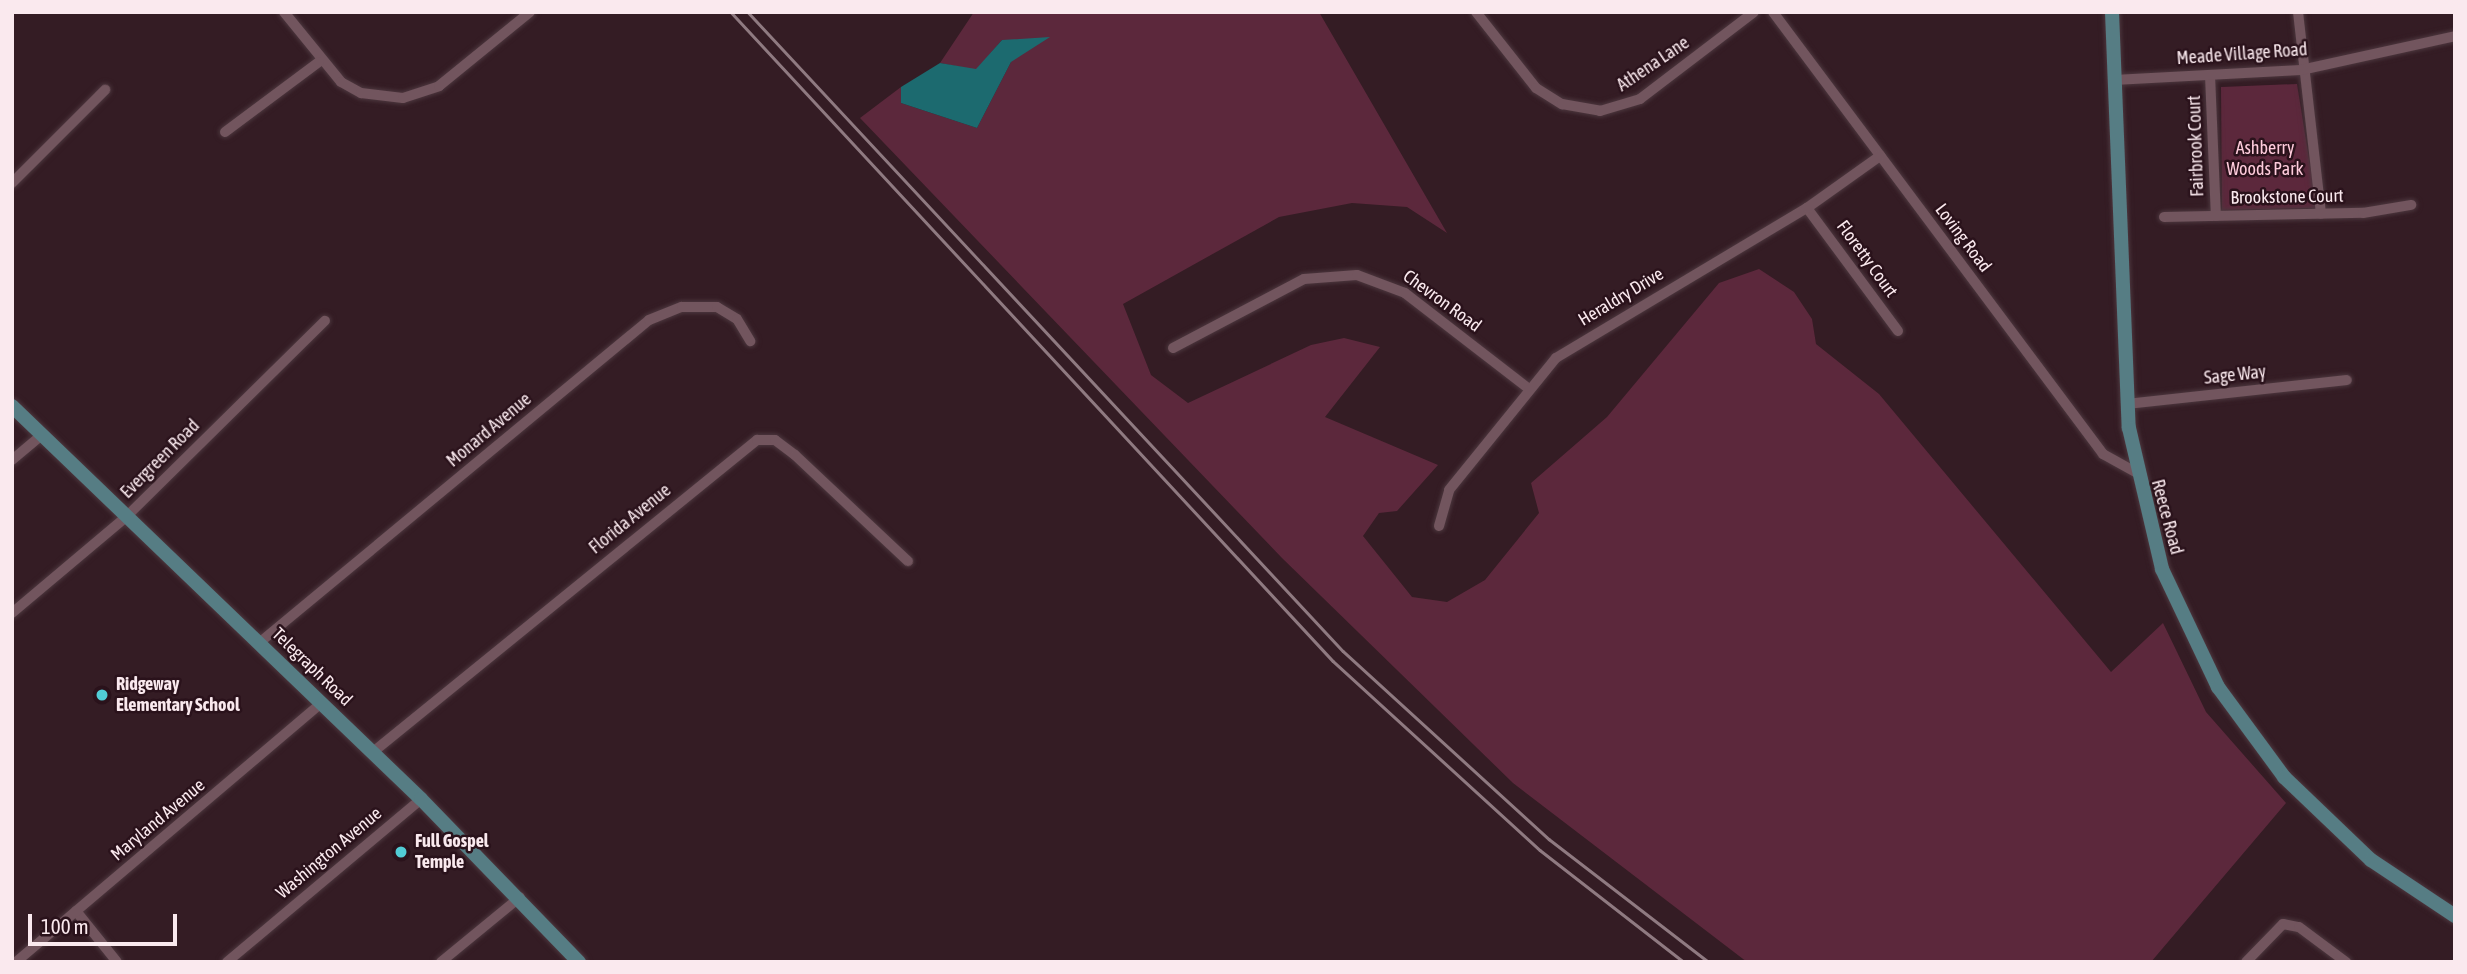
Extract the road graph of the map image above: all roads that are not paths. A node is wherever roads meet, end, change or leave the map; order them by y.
1 (284, 12) edge
2 (530, 12) edge
3 (1476, 12) edge
4 (1754, 12) edge
5 (1773, 12) edge
6 (2112, 12) edge
7 (2298, 12) edge
8 (2455, 36) edge
9 (319, 62) junction
10 (2301, 70) junction
11 (2210, 75) junction
12 (2114, 80) junction
13 (105, 90) dead end
14 (225, 132) dead end
15 (1880, 156) junction
16 (12, 183) edge
17 (2411, 205) dead end
18 (1807, 208) junction
19 (2321, 214) junction
20 (2216, 216) junction
21 (2164, 217) dead end
22 (325, 321) dead end
23 (1898, 331) dead end
24 (750, 341) dead end
25 (1173, 348) dead end
26 (2347, 380) dead end
27 (1528, 388) junction
28 (2127, 404) junction
29 (12, 406) edge
30 (42, 435) junction
31 (12, 460) edge
32 (2135, 472) junction
33 (127, 516) junction
34 (1439, 526) dead end
35 (908, 561) dead end
36 (12, 613) edge
37 (259, 643) junction
38 (321, 703) junction
39 (373, 752) junction
40 (421, 799) junction
41 (520, 897) junction
42 (76, 911) junction
43 (2455, 916) edge
44 (16, 962) edge
45 (117, 962) edge
46 (227, 962) edge
47 (441, 962) edge
48 (579, 962) edge
49 (2246, 962) edge
50 (2346, 962) edge

1 - 9 street
2 - 9 street
3 - 4 street, Athena Lane
5 - 15 street, Loving Road
6 - 12 main road, Reece Road
7 - 10 street
8 - 10 street, Meade Village Road
9 - 14 street
10 - 11 street, Meade Village Road
10 - 19 street
11 - 12 street, Meade Village Road
11 - 20 street, Fairbrook Court
12 - 28 main road, Reece Road
13 - 16 street
15 - 18 street, Heraldry Drive
15 - 32 street, Loving Road
17 - 19 street, Brookstone Court
18 - 23 street, Floretty Court
18 - 27 street, Heraldry Drive
19 - 20 street, Brookstone Court
20 - 21 street, Brookstone Court
22 - 33 street, Evergreen Road
24 - 37 street, Monard Avenue
25 - 27 street, Chevron Road
26 - 28 street, Sage Way
27 - 34 street, Heraldry Drive
28 - 32 main road, Reece Road
29 - 30 main road, Telegraph Road
30 - 31 street
30 - 33 main road, Telegraph Road
32 - 43 main road, Reece Road
33 - 36 street, Evergreen Road
33 - 37 main road, Telegraph Road
35 - 39 street, Florida Avenue
37 - 38 main road, Telegraph Road
38 - 39 main road, Telegraph Road
38 - 42 street, Maryland Avenue
39 - 40 main road, Telegraph Road
40 - 41 main road, Telegraph Road
40 - 46 street, Washington Avenue
41 - 47 street
41 - 48 main road, Telegraph Road
42 - 44 street, Maryland Avenue
42 - 45 street
49 - 50 street

